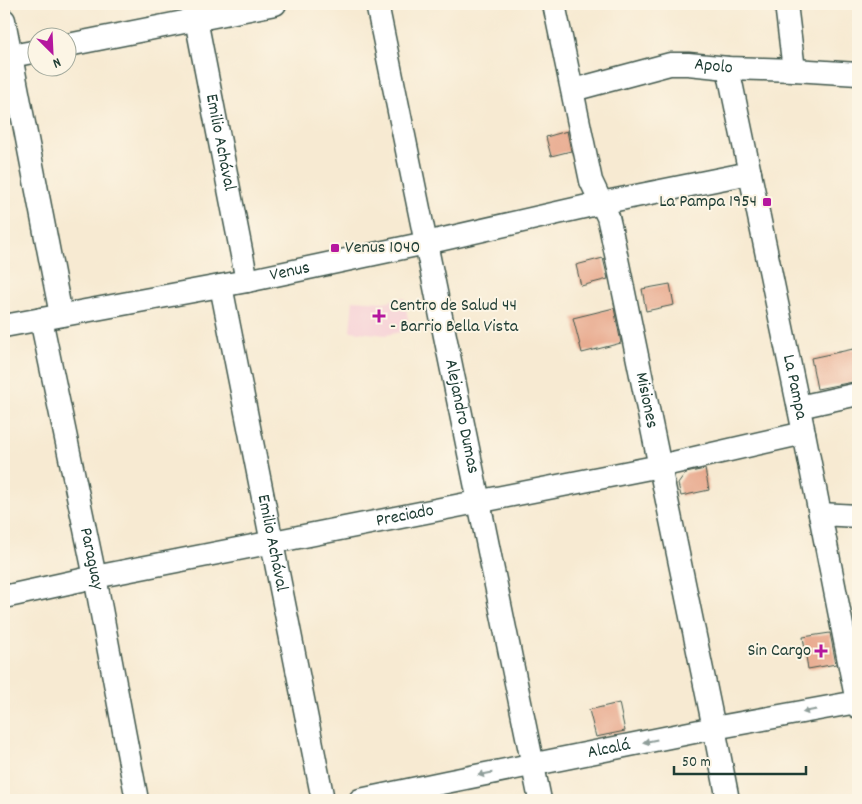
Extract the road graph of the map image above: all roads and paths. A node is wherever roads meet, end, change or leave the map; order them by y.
1 (275, 4) edge
2 (377, 4) edge
3 (554, 4) edge
4 (786, 4) edge
5 (194, 12) edge
6 (4, 20) edge
7 (78, 42) edge
8 (28, 53) edge
9 (7, 57) edge
10 (728, 68) junction
11 (794, 70) junction
12 (858, 74) edge
13 (572, 90) junction
14 (750, 173) junction
15 (601, 203) junction
16 (426, 244) junction
17 (247, 281) junction
18 (221, 286) junction
19 (51, 317) junction
20 (4, 326) edge
21 (858, 394) edge
22 (798, 407) junction
23 (804, 433) junction
24 (660, 466) junction
25 (479, 501) junction
26 (820, 514) junction
27 (858, 516) edge
28 (272, 542) junction
29 (95, 577) junction
30 (4, 597) edge
31 (858, 704) edge
32 (714, 728) junction
33 (532, 765) junction
34 (137, 800) edge
35 (324, 800) edge
36 (360, 800) edge
37 (540, 800) edge
38 (728, 800) edge

1 - 5 street
2 - 16 street, Alejandro Dumas
3 - 13 street, Misiones
4 - 11 street
5 - 7 street
5 - 17 street, Emilio Achával
6 - 9 street, Paraguay
8 - 9 street
9 - 19 street, Paraguay
10 - 11 street, Apolo
10 - 13 street, Apolo
10 - 14 street, La Pampa
11 - 12 street, Apolo
13 - 15 street, Misiones
14 - 15 street, Venus
14 - 22 street, La Pampa
15 - 16 street, Venus
15 - 24 street, Misiones
16 - 17 street, Venus
16 - 25 street, Alejandro Dumas
17 - 18 street, Venus
18 - 19 street, Venus
18 - 28 street, Emilio Achával
19 - 20 street, Venus
19 - 29 street, Paraguay
21 - 22 street
22 - 23 street, La Pampa
23 - 24 street, Preciado
23 - 26 street, La Pampa
24 - 25 street, Preciado
24 - 32 street, Misiones
25 - 28 street, Preciado
25 - 33 street, Alejandro Dumas
26 - 27 street
26 - 31 street, La Pampa
28 - 29 street, Preciado
28 - 35 street, Emilio Achával
29 - 30 street, Preciado
29 - 34 street, Paraguay
31 -> 32 street, Alcalá
32 -> 33 street, Alcalá
32 - 38 street, Misiones
33 -> 36 street, Alcalá
33 - 37 street, Alejandro Dumas

